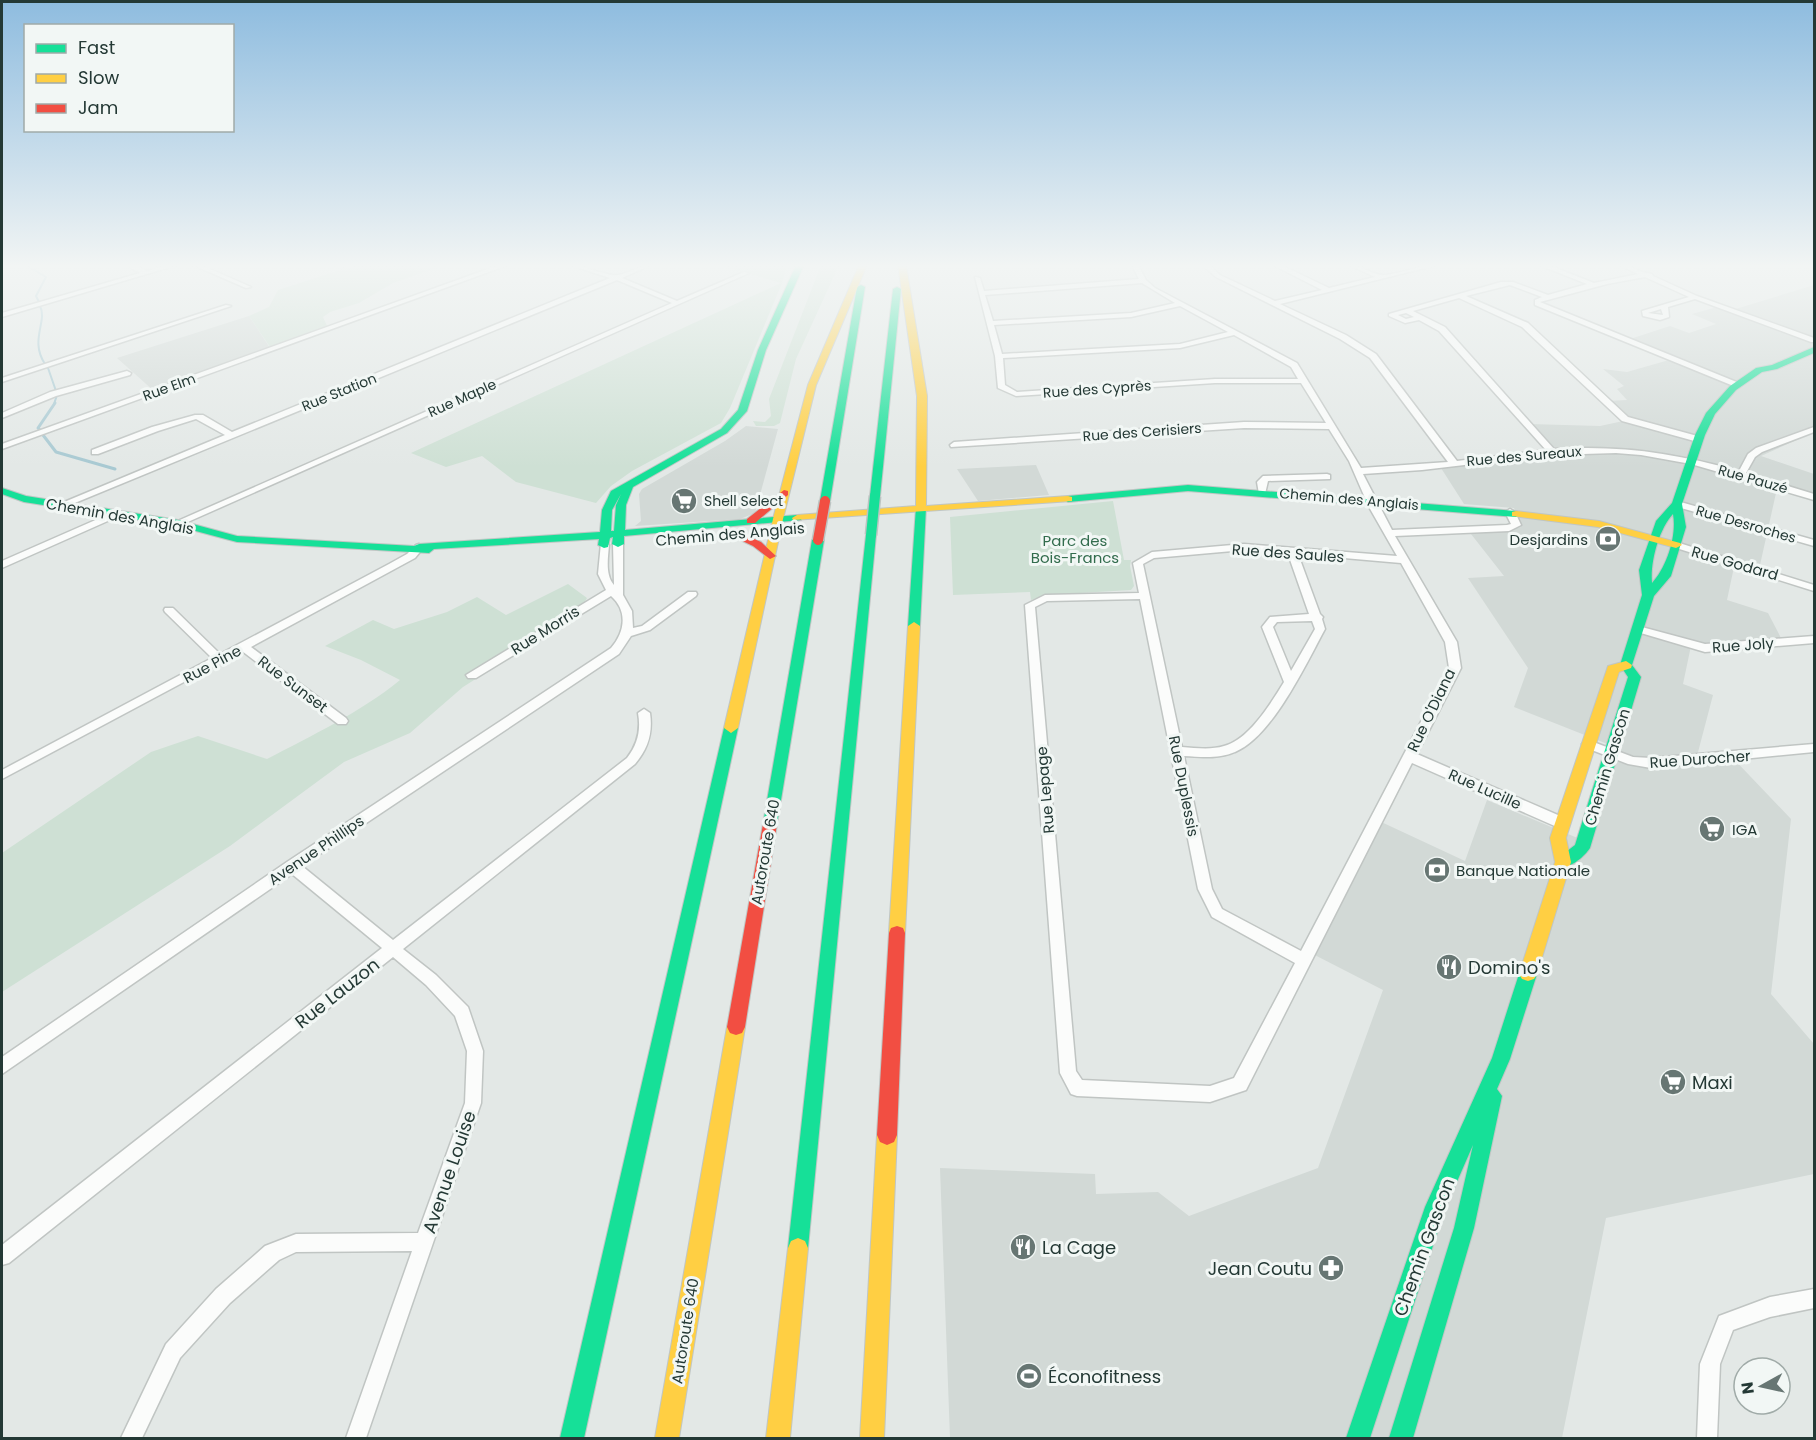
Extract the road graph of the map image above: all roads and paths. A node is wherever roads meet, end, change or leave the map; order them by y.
1 (148, 332) edge
2 (319, 332) edge
3 (483, 332) edge
4 (611, 332) edge
5 (770, 332) edge
6 (835, 332) edge
7 (853, 332) edge
8 (893, 332) edge
9 (912, 332) edge
10 (992, 332) edge
11 (1332, 332) edge
12 (1445, 332) edge
13 (1533, 332) edge
14 (1606, 332) edge
15 (1791, 332) edge
16 (1235, 333) joint
17 (1815, 341) edge
18 (1815, 350) edge
19 (999, 356) junction
20 (1763, 368) junction
21 (127, 373) dead end
22 (2, 380) edge
23 (1305, 381) junction
24 (1736, 385) junction
25 (2, 416) edge
26 (1330, 426) junction
27 (1815, 429) edge
28 (230, 435) junction
29 (1698, 439) junction
30 (954, 445) dead end
31 (2, 447) edge
32 (96, 452) dead end
33 (1553, 453) junction
34 (1691, 461) junction
35 (1453, 462) junction
36 (1358, 471) junction
37 (1741, 475) junction
38 (1327, 477) dead end
39 (1262, 492) junction
40 (784, 493) junction
41 (4, 494) edge
42 (1815, 497) edge
43 (1370, 501) junction
44 (1677, 504) junction
45 (63, 505) junction
46 (921, 512) junction
47 (1510, 512) junction
48 (116, 514) junction
49 (751, 521) junction
50 (178, 523) junction
51 (777, 524) junction
52 (1390, 533) junction
53 (736, 534) junction
54 (611, 539) junction
55 (1655, 539) junction
56 (1815, 543) edge
57 (1676, 545) junction
58 (419, 547) junction
59 (1293, 553) junction
60 (770, 556) junction
61 (1405, 560) junction
62 (1138, 562) joint
63 (2, 565) edge
64 (616, 591) junction
65 (1814, 591) edge
66 (692, 594) dead end
67 (1648, 595) junction
68 (1143, 596) junction
69 (169, 610) dead end
70 (1318, 617) junction
71 (1638, 629) junction
72 (628, 633) junction
73 (1815, 640) edge
74 (244, 647) junction
75 (219, 659) junction
76 (1626, 665) junction
77 (472, 675) dead end
78 (1289, 681) junction
79 (644, 713) dead end
80 (342, 721) dead end
81 (1588, 744) junction
82 (1815, 748) edge
83 (1177, 751) junction
84 (1611, 754) junction
85 (1408, 756) junction
86 (2, 775) edge
87 (1562, 823) junction
88 (1563, 862) junction
89 (292, 866) junction
90 (394, 949) junction
91 (1302, 959) junction
92 (1501, 1059) junction
93 (2, 1066) edge
94 (1077, 1088) joint
95 (424, 1242) junction
96 (2, 1256) edge
97 (1815, 1299) edge
98 (131, 1438) edge
99 (356, 1438) edge
100 (572, 1438) edge
101 (667, 1438) edge
102 (778, 1438) edge
103 (872, 1438) edge
104 (1358, 1438) edge
105 (1401, 1438) edge
106 (1707, 1438) edge

1 - 22 street
2 - 31 street, Rue Elm
3 - 28 street, Rue Station
4 - 50 street, Rue Maple
5 - 54 main road
6 - 40 main road
7 - 101 main road, Autoroute 640, bridge
8 - 102 main road, bridge
9 - 46 main road
10 - 19 street, Rue des Cyprès
11 - 35 street
12 - 33 street
13 - 29 street
14 - 24 street
15 - 17 street
16 - 19 street
16 - 23 street, Rue O'Diana
17 - 20 main road, Chemin Gascon
18 - 20 main road, Chemin Gascon
19 - 23 street, Rue des Cyprès
20 - 24 main road, Chemin Gascon
21 - 25 street
23 - 26 street, Rue O'Diana
24 - 29 main road, Chemin Gascon
26 - 30 street, Rue des Cerisiers
26 - 36 street, Rue O'Diana
27 - 37 street
28 - 32 street
28 - 45 street, Rue Station
29 - 34 main road, Chemin Gascon
33 - 34 street, Rue des Sureaux
33 - 35 street, Rue des Sureaux
34 - 37 street, Rue Pauzé
34 - 44 main road, Chemin Gascon
35 - 36 street, Rue des Sureaux
36 - 43 street, Rue O'Diana
37 - 42 street, Rue Pauzé
38 - 39 street
39 - 43 main road, Chemin des Anglais
39 - 46 main road, Chemin des Anglais
40 - 49 main road
40 - 51 main road
41 - 45 main road, Chemin des Anglais
43 - 47 main road, Chemin des Anglais
43 - 52 street, Rue O'Diana
44 - 55 main road, Chemin Gascon
44 - 56 street, Rue Desroches
44 - 57 main road, Chemin Gascon
45 - 48 main road, Chemin des Anglais
46 - 51 main road, Chemin des Anglais
46 - 103 main road
47 - 52 street
47 - 55 main road, Chemin des Anglais
48 - 50 main road, Chemin des Anglais
48 - 63 street
49 - 51 main road, Chemin des Anglais
49 - 54 main road, Chemin des Anglais
50 - 58 main road, Chemin des Anglais
51 - 53 main road, Chemin des Anglais
51 - 60 main road
52 - 61 street, Rue O'Diana
53 - 54 main road, Chemin des Anglais
53 - 60 main road
54 - 58 main road, Chemin des Anglais
54 - 64 street
55 - 57 main road, Rue Godard
55 - 67 main road, Chemin Gascon
57 - 65 street, Rue Godard
57 - 67 main road, Chemin Gascon
58 - 74 street, Rue Pine
59 - 61 street, Rue des Saules
59 - 62 street, Rue des Saules
59 - 70 street
60 - 100 main road
61 - 85 street, Rue O'Diana
62 - 68 street, Rue Duplessis
64 - 72 street
64 - 77 street, Rue Morris
66 - 72 street, Avenue Phillips
67 - 71 main road, Chemin Gascon
68 - 83 street, Rue Duplessis
68 - 94 street, Rue Lepage
69 - 75 street
70 - 78 street
70 - 78 street
71 - 73 street, Rue Joly
71 - 76 main road, Chemin Gascon
72 - 89 street, Avenue Phillips
74 - 75 street, Rue Pine
74 - 80 street, Rue Sunset
75 - 86 street, Rue Pine
76 - 81 main road, Chemin Gascon
76 - 84 main road, Chemin Gascon
78 - 83 street
79 - 90 street, Rue Lauzon
81 - 84 street, Rue Durocher
81 - 87 main road, Chemin Gascon
82 - 84 street, Rue Durocher
83 - 91 street, Rue Duplessis
84 - 88 main road, Chemin Gascon
85 - 87 street, Rue Lucille
85 - 91 street, Rue O'Diana
87 - 88 main road, Chemin Gascon
88 - 92 main road, Chemin Gascon
89 - 90 street, Avenue Louise
89 - 93 street, Avenue Phillips
90 - 95 street, Avenue Louise
90 - 96 street, Rue Lauzon
91 - 94 street, Rue O'Diana
92 - 104 main road, Chemin Gascon
92 - 105 main road, Chemin Gascon
95 - 98 street
95 - 99 street, Avenue Louise
97 - 106 street

